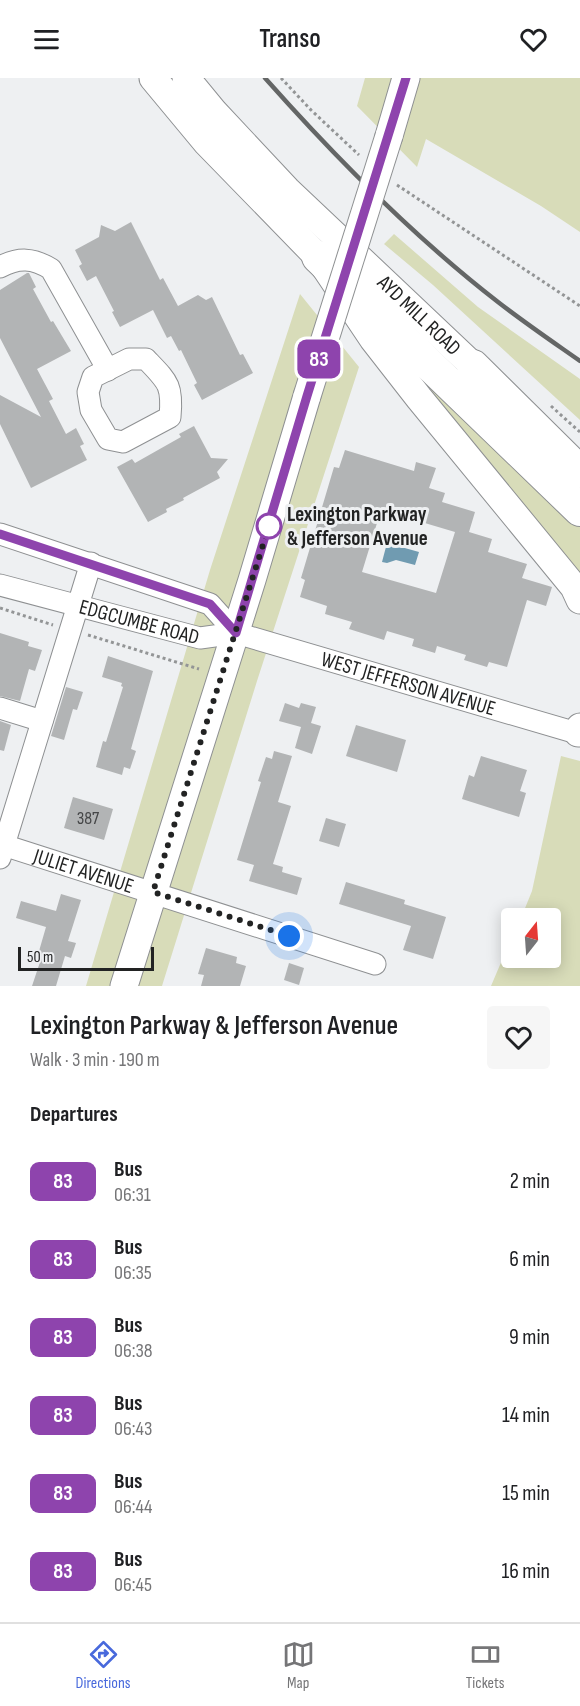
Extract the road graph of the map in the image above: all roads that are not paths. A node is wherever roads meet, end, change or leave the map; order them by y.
1 (153, 78) edge
2 (186, 78) edge
3 (406, 78) edge
4 (318, 257) junction
5 (0, 267) edge
6 (473, 366) junction
7 (108, 370) dead end
8 (580, 462) edge
9 (580, 472) edge
10 (580, 510) edge
11 (0, 534) edge
12 (91, 563) junction
13 (0, 585) edge
14 (580, 600) edge
15 (77, 606) junction
16 (236, 633) junction
17 (0, 708) edge
18 (42, 721) junction
19 (579, 731) edge
20 (1, 849) edge
21 (153, 892) junction
22 (375, 964) dead end
23 (124, 986) edge

1 - 4 main road
2 - 6 main road, AYD MILL ROAD
3 - 16 main road, bridge
4 - 10 highway
4 - 14 main road
5 - 7 street
6 - 8 main road
6 - 9 highway, AYD MILL ROAD
11 - 12 street, EDGCUMBE ROAD
12 - 15 street
12 - 16 street, EDGCUMBE ROAD
13 - 15 street, EDGCUMBE ROAD
15 - 16 street, EDGCUMBE ROAD
15 - 18 street
16 - 19 street, WEST JEFFERSON AVENUE
16 - 21 main road
17 - 18 street
18 - 20 street
20 - 21 street, JULIET AVENUE
21 - 22 street, JULIET AVENUE
21 - 23 main road

